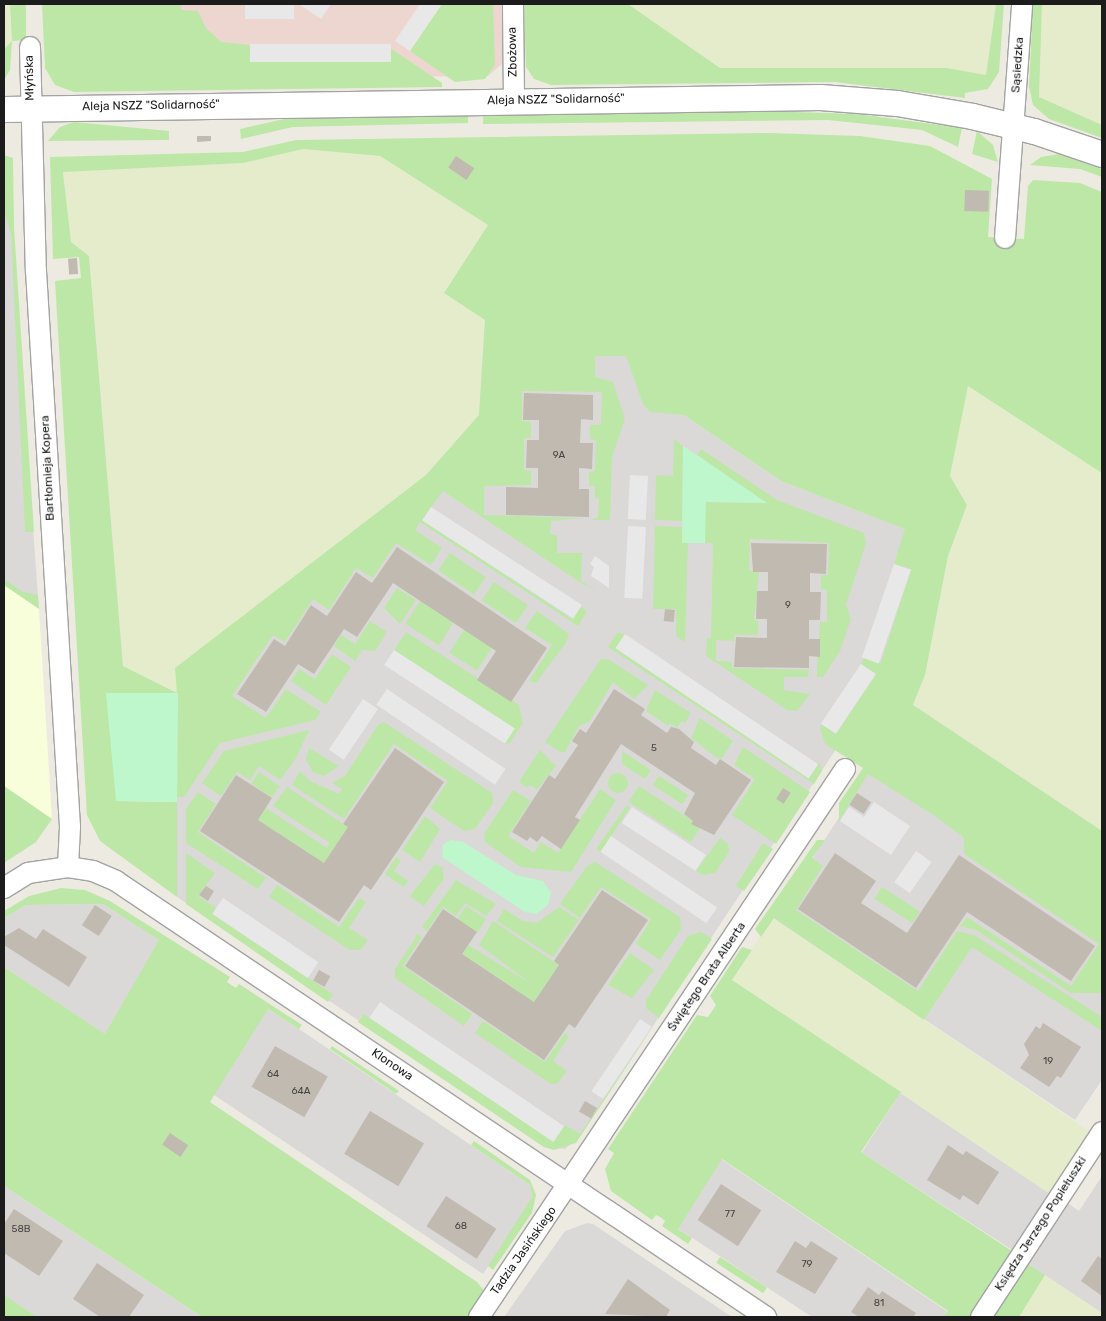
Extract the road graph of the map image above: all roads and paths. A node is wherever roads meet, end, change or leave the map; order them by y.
1 (513, 4) edge
2 (1022, 6) dead end
3 (30, 47) dead end
4 (514, 100) junction
5 (31, 108) junction
6 (4, 109) edge
7 (1014, 125) junction
8 (1102, 154) edge
9 (1006, 238) dead end
10 (845, 769) dead end
11 (68, 866) junction
12 (4, 888) edge
13 (1102, 1132) edge
14 (570, 1185) junction
15 (479, 1317) edge
16 (766, 1317) edge
17 (981, 1317) edge

1 - 4 street, Zbożowa
2 - 7 street, Sąsiedzka
3 - 5 street, Młyńska
4 - 5 street, Aleja NSZZ "Solidarność"
4 - 7 street, Aleja NSZZ "Solidarność"
5 - 6 street, Aleja NSZZ "Solidarność"
5 - 11 street, Bartłomieja Kopera
7 - 8 street, Aleja NSZZ "Solidarność"
7 - 9 street
10 - 14 street, Świętego Brata Alberta
11 - 12 street, Klonowa
11 - 14 street, Klonowa
13 - 17 street, Księdza Jerzego Popiełuszki
14 - 15 street, Tadzia Jasińskiego
14 - 16 street, Klonowa

